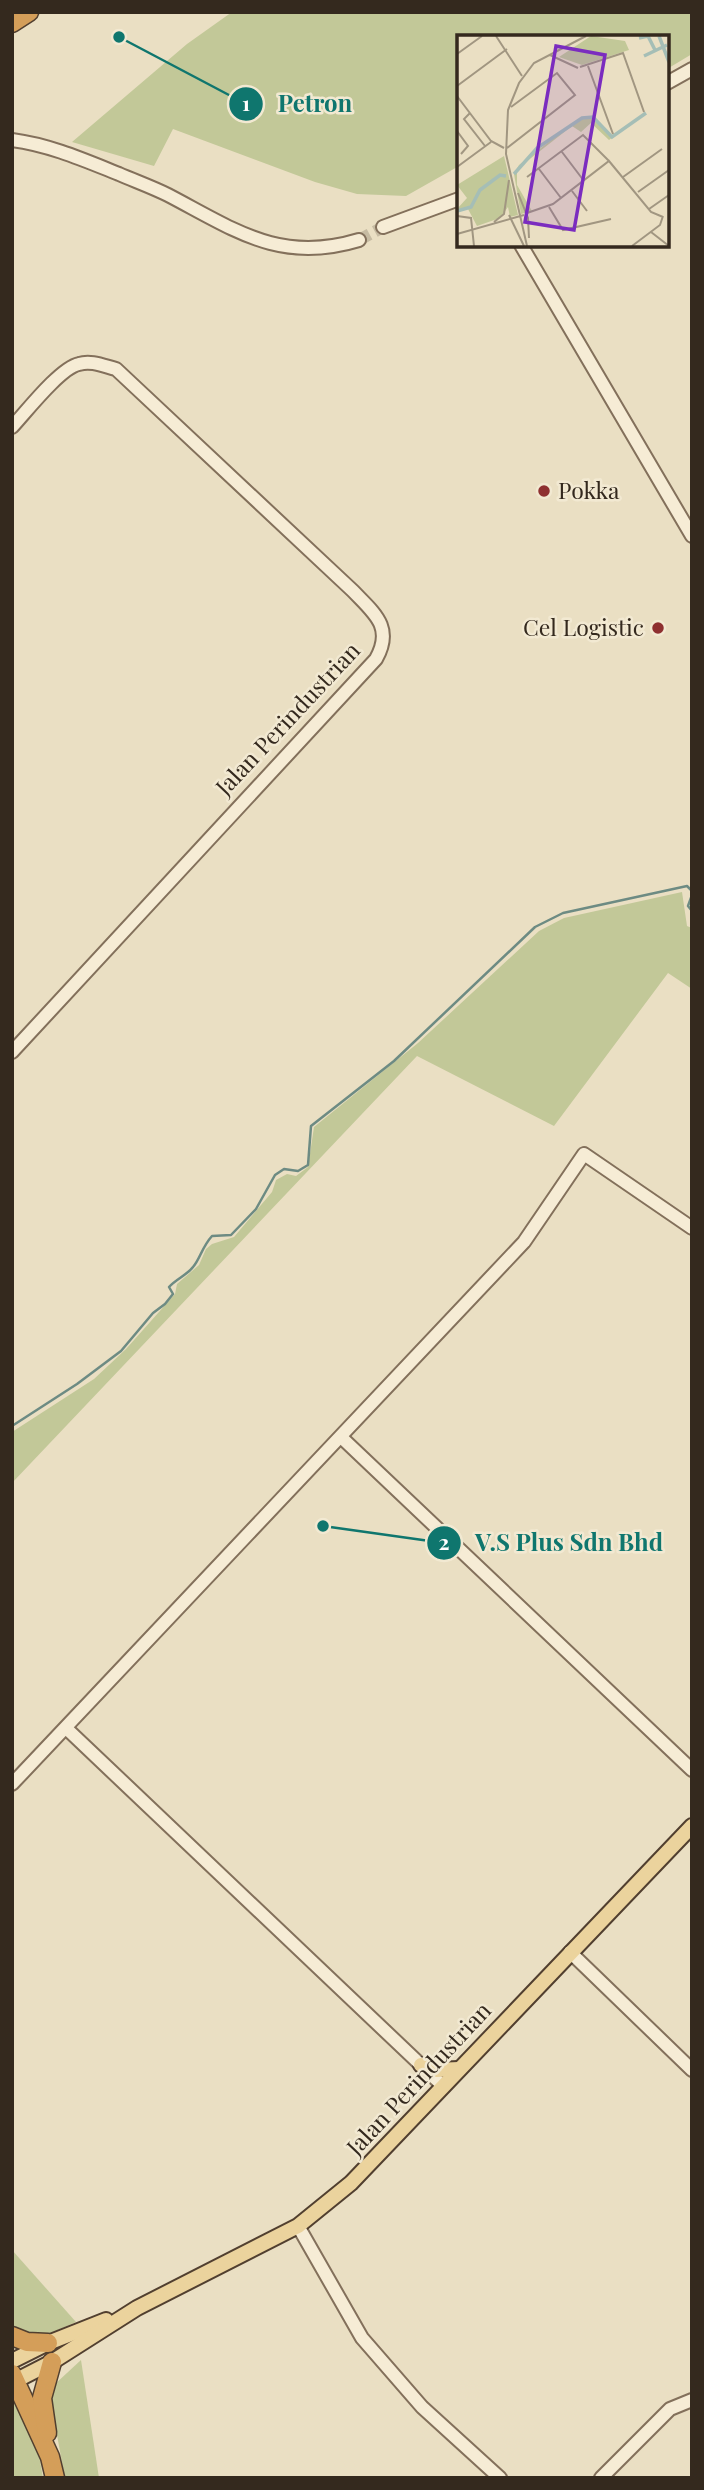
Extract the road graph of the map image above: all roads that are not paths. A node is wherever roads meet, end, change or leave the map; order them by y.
1 (29, 12) edge
2 (12, 23) edge
3 (692, 69) edge
4 (669, 82) edge
5 (12, 140) edge
6 (457, 201) edge
7 (383, 227) tunnel mouth
8 (359, 240) tunnel mouth
9 (523, 247) edge
10 (12, 427) edge
11 (692, 536) edge
12 (12, 1052) edge
13 (692, 1228) edge
14 (341, 1437) junction
15 (67, 1729) junction
16 (692, 1770) edge
17 (12, 1784) edge
18 (692, 1826) edge
19 (570, 1952) junction
20 (421, 2065) junction
21 (459, 2069) junction
22 (692, 2070) edge
23 (443, 2086) junction
24 (298, 2226) junction
25 (137, 2308) junction
26 (12, 2336) edge
27 (48, 2343) junction
28 (12, 2361) edge
29 (52, 2362) junction
30 (13, 2379) edge
31 (692, 2400) edge
32 (50, 2457) junction
33 (55, 2478) edge
34 (500, 2478) edge
35 (601, 2478) edge

1 - 2 highway
3 - 4 street
5 - 8 street
6 - 7 street
9 - 11 street
10 - 12 street, Jalan Perindustrian
13 - 14 street
14 - 15 street
14 - 16 street
15 - 17 street
15 - 20 street
18 - 19 main road, Jalan Perindustrian
19 - 21 main road, Jalan Perindustrian
19 - 22 street
20 - 21 main road
20 - 23 street
21 - 23 main road, Jalan Perindustrian
23 - 24 main road, Jalan Perindustrian
24 - 25 main road, Jalan Perindustrian
24 - 34 street
25 - 27 main road
25 - 29 main road
26 - 27 highway
27 - 28 main road
29 - 30 main road
29 - 32 highway
30 - 32 highway
31 - 35 street
32 - 33 highway

